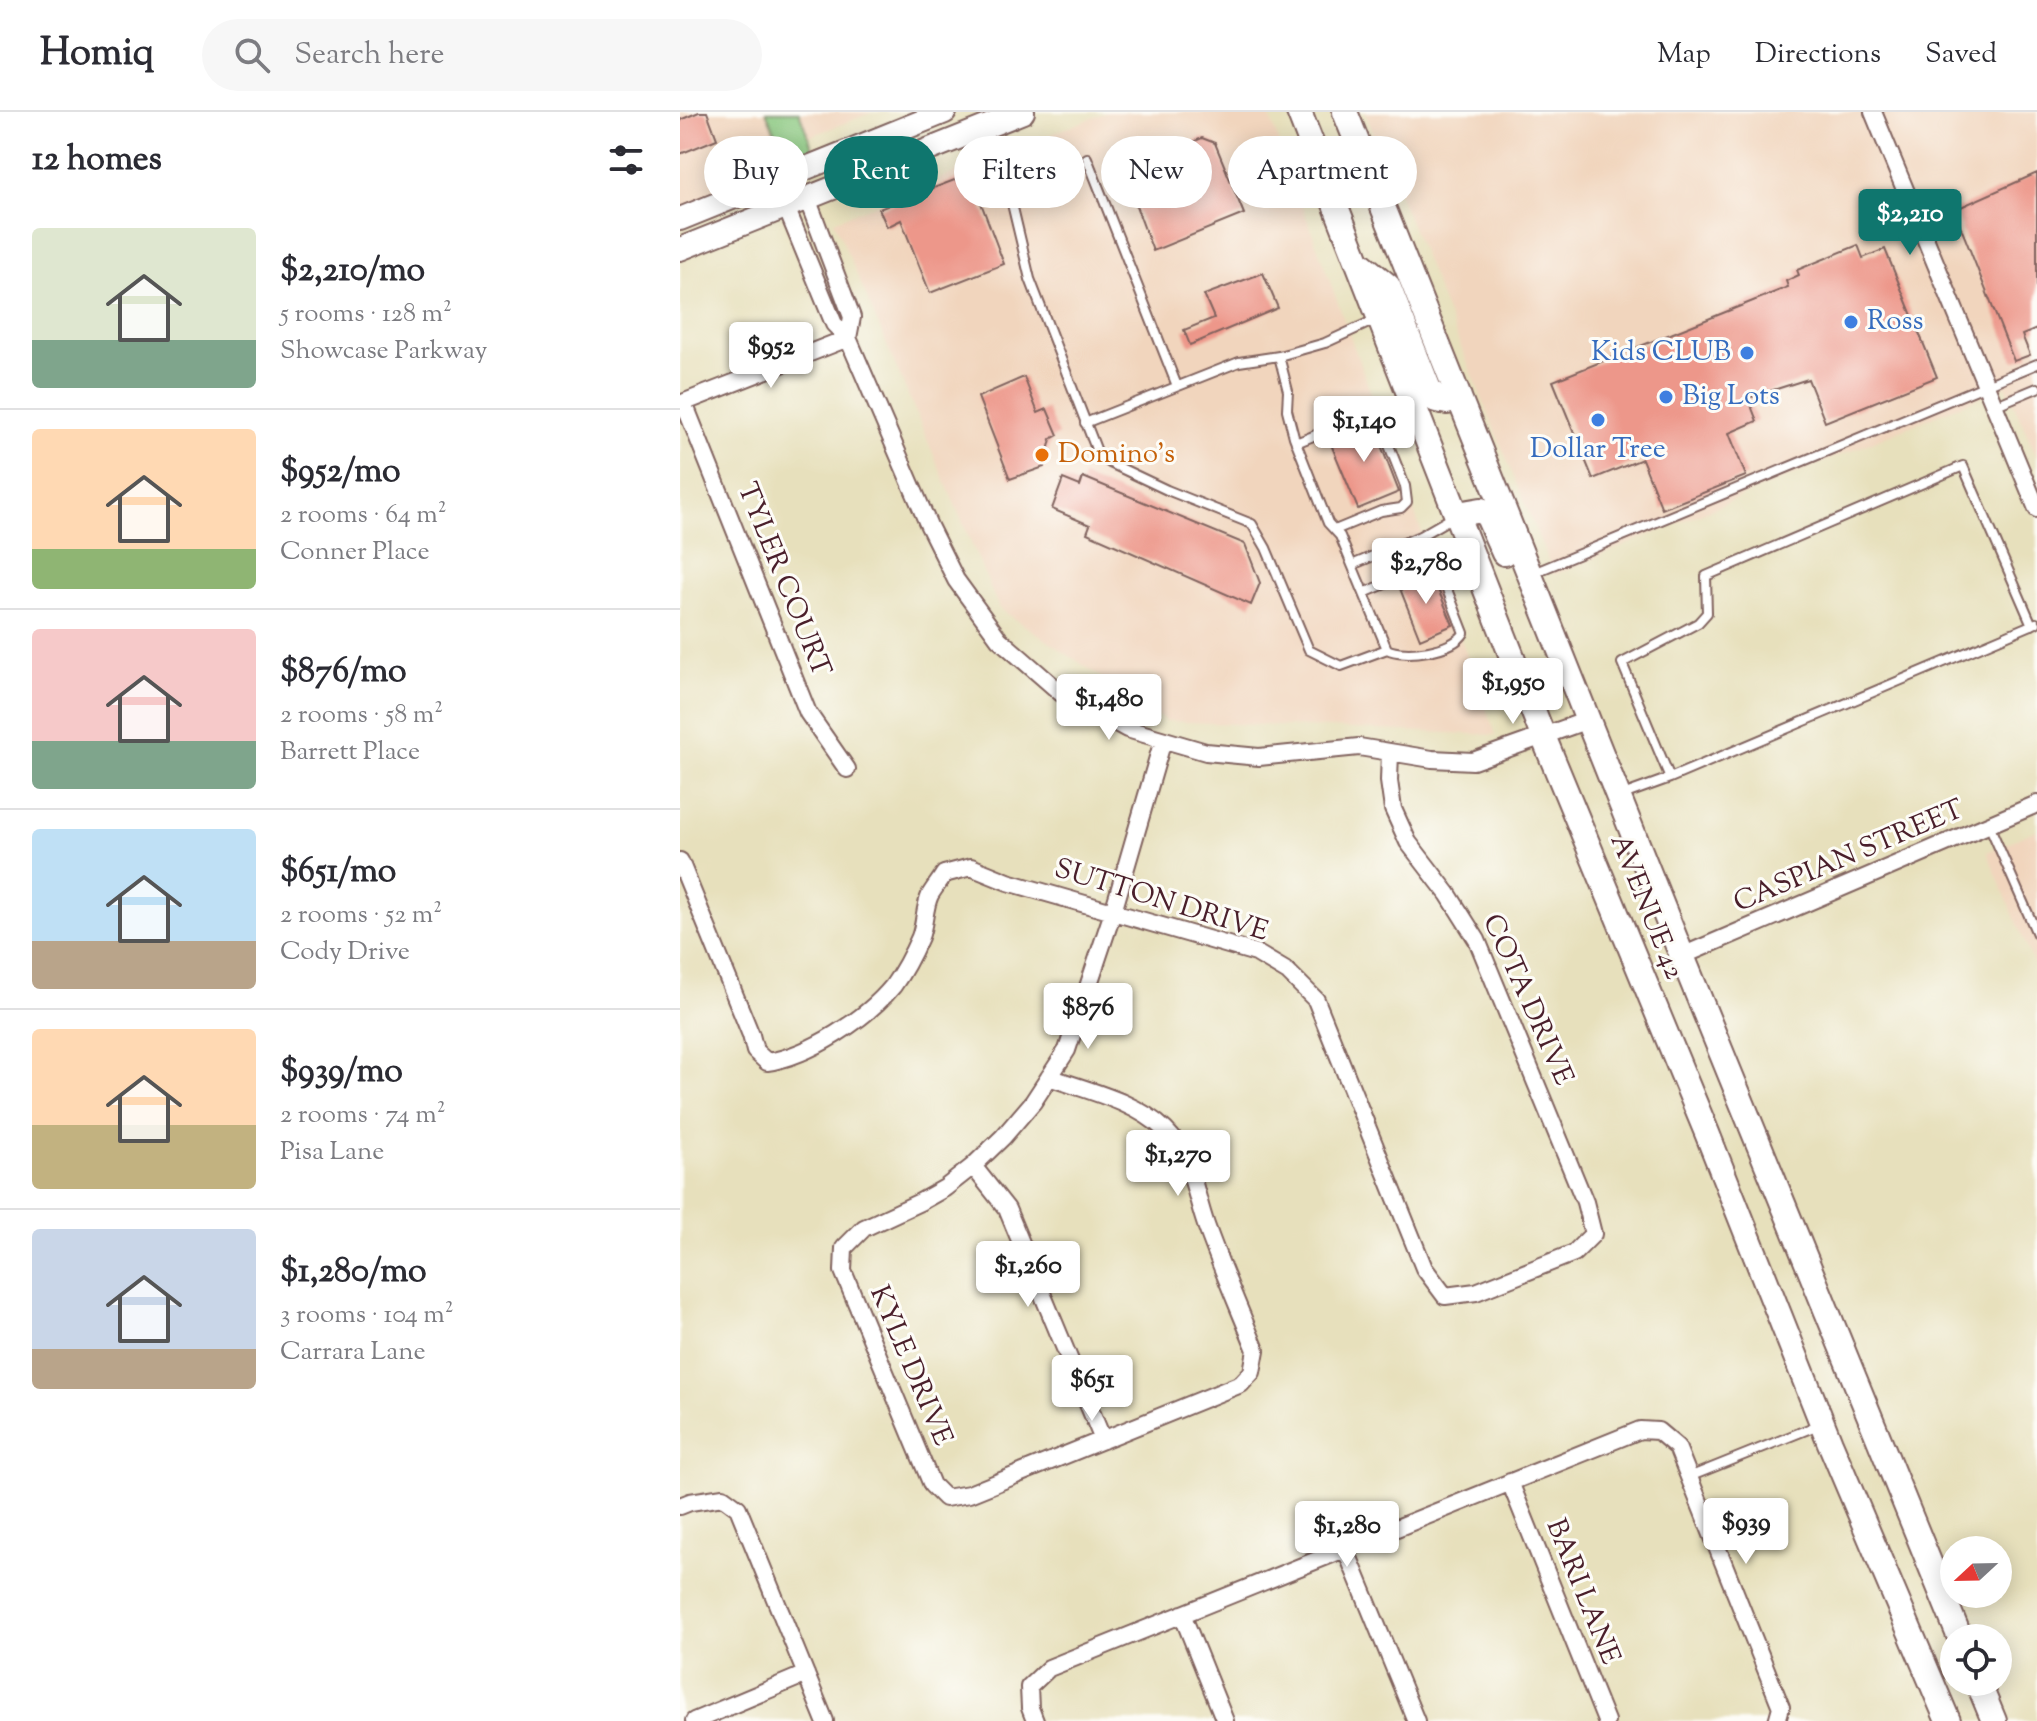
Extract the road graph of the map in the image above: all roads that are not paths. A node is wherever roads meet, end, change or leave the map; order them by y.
1 (945, 112) edge
2 (1023, 112) edge
3 (1299, 112) edge
4 (1345, 112) edge
5 (1873, 112) edge
6 (987, 120) edge
7 (1087, 158) dead end
8 (808, 168) edge
9 (808, 197) edge
10 (708, 208) edge
11 (782, 208) edge
12 (799, 208) edge
13 (680, 219) edge
14 (680, 249) edge
15 (1359, 263) junction
16 (1380, 318) junction
17 (848, 338) junction
18 (1279, 356) junction
19 (2037, 364) edge
20 (1177, 386) junction
21 (1985, 386) junction
22 (2037, 388) edge
23 (1459, 397) junction
24 (682, 404) edge
25 (1994, 406) junction
26 (1085, 423) junction
27 (1296, 443) junction
28 (2037, 509) edge
29 (1458, 514) junction
30 (1335, 530) junction
31 (1352, 565) junction
32 (1530, 575) junction
33 (1364, 593) junction
34 (2035, 624) edge
35 (1556, 640) junction
36 (1387, 649) junction
37 (1588, 720) junction
38 (1543, 736) junction
39 (1163, 740) junction
40 (1390, 752) junction
41 (847, 769) dead end
42 (1670, 778) junction
43 (1618, 796) junction
44 (2037, 804) edge
45 (1989, 825) junction
46 (680, 861) edge
47 (1113, 912) junction
48 (2037, 934) edge
49 (1682, 956) junction
50 (1049, 1077) junction
51 (973, 1166) junction
52 (1445, 1296) joint
53 (1822, 1424) junction
54 (1103, 1440) junction
55 (1689, 1477) junction
56 (1510, 1482) junction
57 (680, 1506) edge
58 (1345, 1548) junction
59 (1182, 1614) junction
60 (1954, 1624) edge
61 (806, 1674) junction
62 (1984, 1696) edge
63 (694, 1721) edge
64 (825, 1721) edge
65 (1035, 1721) edge
66 (1225, 1721) edge
67 (1416, 1721) edge
68 (1606, 1721) edge
69 (1777, 1721) edge
70 (1948, 1721) edge
71 (1994, 1721) edge

1 - 8 street
2 - 6 street
3 - 15 main road, AVENUE 42
4 - 23 main road, AVENUE 42
5 - 21 street
6 - 9 street
6 - 26 lane
7 - 20 lane
10 - 13 street
11 - 14 street
12 - 17 street
15 - 16 main road, AVENUE 42
15 - 23 main road
16 - 18 lane
16 - 29 main road, AVENUE 42
17 - 24 street
17 - 39 street
18 - 20 lane
18 - 27 lane
19 - 21 lane
20 - 26 lane
21 - 25 street
21 - 32 lane
22 - 25 lane
23 - 32 main road, AVENUE 42
24 - 41 street, TYLER COURT
25 - 28 street
26 - 36 lane
27 - 30 lane
27 - 30 lane
29 - 31 lane
29 - 35 main road
29 - 38 main road, AVENUE 42
30 - 31 lane
31 - 33 lane
32 - 35 main road, AVENUE 42
33 - 36 lane
33 - 36 lane
34 - 42 lane
34 - 42 lane
35 - 37 main road, AVENUE 42
37 - 38 street
37 - 43 main road, AVENUE 42
38 - 40 street
38 - 53 main road, AVENUE 42
39 - 40 street
39 - 47 street
40 - 52 street, COTA DRIVE
42 - 43 lane
43 - 49 main road, AVENUE 42
44 - 45 street, CASPIAN STREET
45 - 48 lane
45 - 49 street, CASPIAN STREET
46 - 47 street, SUTTON DRIVE
47 - 50 street
47 - 52 street, SUTTON DRIVE
49 - 60 main road, AVENUE 42
50 - 51 street
50 - 54 street
51 - 54 street
51 - 54 street, KYLE DRIVE
53 - 55 lane
53 - 70 main road, AVENUE 42
55 - 56 street
55 - 69 street
56 - 58 street
56 - 68 street, BARI LANE
57 - 61 street
58 - 59 street
58 - 67 street
59 - 65 street
59 - 66 street
61 - 63 street
61 - 64 street
62 - 71 main road

